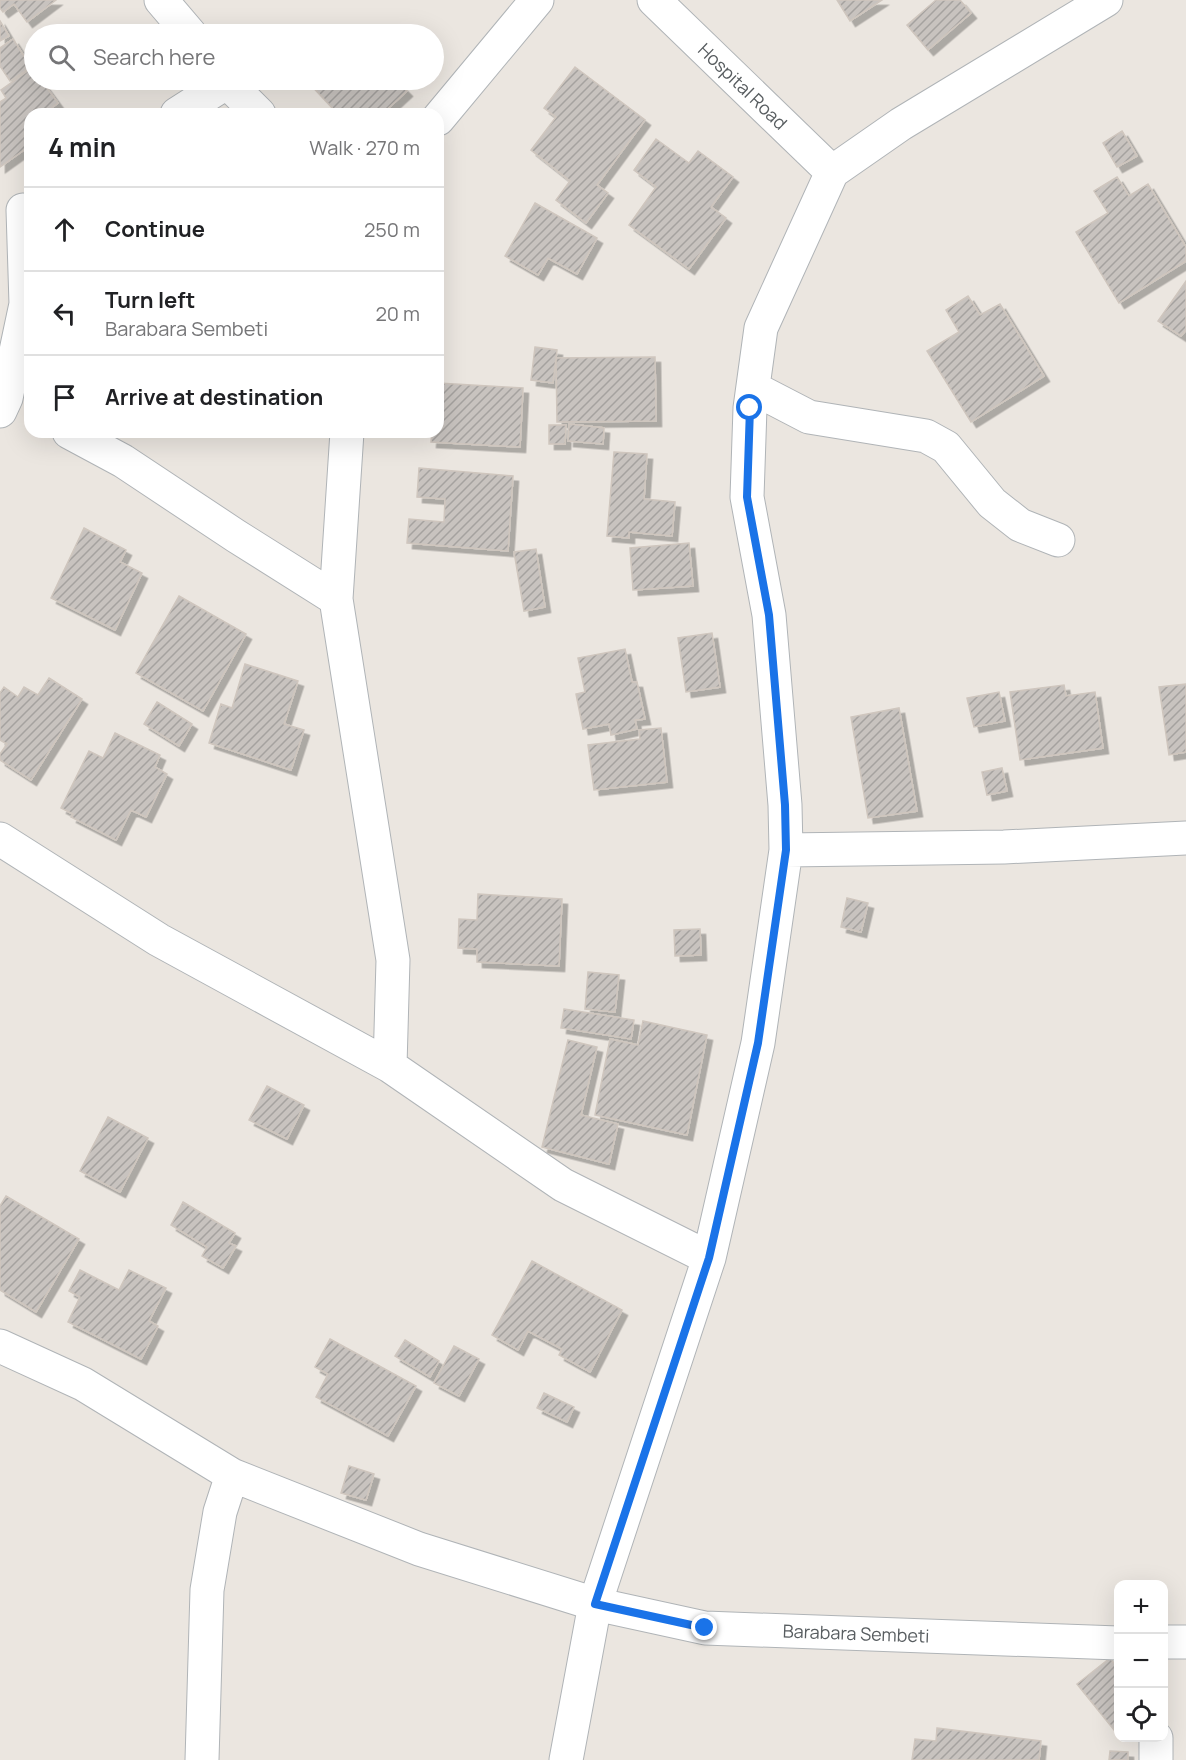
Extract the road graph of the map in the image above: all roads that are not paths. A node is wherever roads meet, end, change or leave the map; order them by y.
1 (161, 0) edge
2 (537, 0) edge
3 (654, 0) edge
4 (1106, 0) edge
5 (182, 24) edge
6 (213, 90) edge
7 (235, 90) edge
8 (186, 108) edge
9 (253, 108) edge
10 (444, 112) edge
11 (832, 172) junction
12 (18, 214) edge
13 (24, 282) edge
14 (24, 316) edge
15 (753, 388) junction
16 (9, 403) edge
17 (80, 438) edge
18 (346, 438) edge
19 (1058, 540) dead end
20 (336, 599) junction
21 (1186, 838) edge
22 (0, 839) edge
23 (786, 850) junction
24 (390, 1066) junction
25 (709, 1258) junction
26 (0, 1346) edge
27 (232, 1475) junction
28 (595, 1604) junction
29 (1168, 1642) edge
30 (1186, 1642) edge
31 (1114, 1643) edge
32 (1156, 1742) edge
33 (202, 1760) edge
34 (566, 1760) edge
35 (1156, 1760) edge

1 - 5 street
2 - 10 street
3 - 11 street, Hospital Road
4 - 11 street
6 - 8 street
7 - 9 street
11 - 15 street
12 - 13 street
14 - 16 street
15 - 19 street
15 - 23 street
17 - 20 street
18 - 20 street
20 - 24 street
21 - 23 street
22 - 24 street
23 - 25 street
24 - 25 street
25 - 28 street
26 - 27 street, Barabara Sembeti
27 - 28 street, Barabara Sembeti
27 - 33 street
28 - 31 street, Barabara Sembeti
28 - 34 street
29 - 30 street
32 - 35 street

